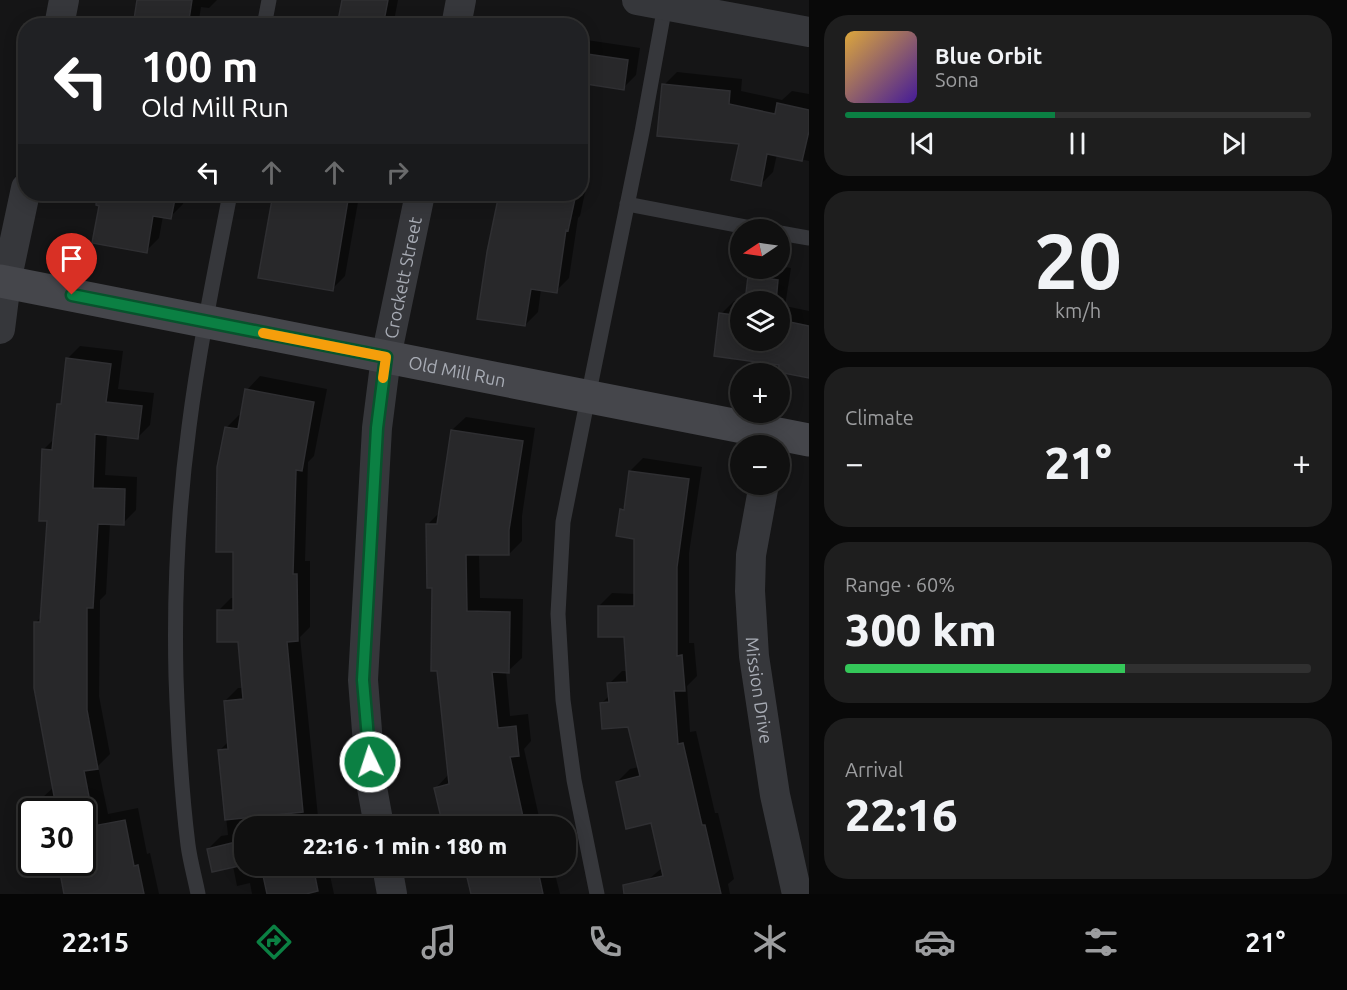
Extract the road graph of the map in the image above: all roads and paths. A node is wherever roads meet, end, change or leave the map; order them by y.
1 (64, 0) edge
2 (269, 0) edge
3 (461, 0) edge
4 (656, 2) edge
5 (61, 18) edge
6 (266, 18) edge
7 (458, 18) edge
8 (808, 32) edge
9 (23, 201) edge
10 (229, 201) edge
11 (419, 201) edge
12 (627, 204) junction
13 (730, 224) edge
14 (790, 235) edge
15 (808, 238) edge
16 (3, 281) edge
17 (204, 322) junction
18 (0, 329) edge
19 (386, 357) junction
20 (588, 397) junction
21 (751, 435) edge
22 (790, 440) edge
23 (808, 440) edge
24 (762, 495) edge
25 (378, 816) edge
26 (389, 876) edge
27 (198, 894) edge
28 (392, 894) edge
29 (597, 894) edge
30 (797, 894) edge

1 - 5 street
2 - 6 lane
3 - 7 street
4 - 8 street
4 - 12 lane
9 - 16 street
10 - 17 lane
11 - 19 street, Crockett Street
12 - 13 lane
12 - 20 lane
14 - 15 lane
16 - 17 street, Old Mill Run
16 - 18 street
17 - 19 street, Old Mill Run
17 - 27 lane
19 - 20 street, Old Mill Run
19 - 25 street, Crockett Street
20 - 21 street, Old Mill Run
20 - 29 lane
22 - 23 street, Old Mill Run
24 - 30 street, Mission Drive
26 - 28 street

